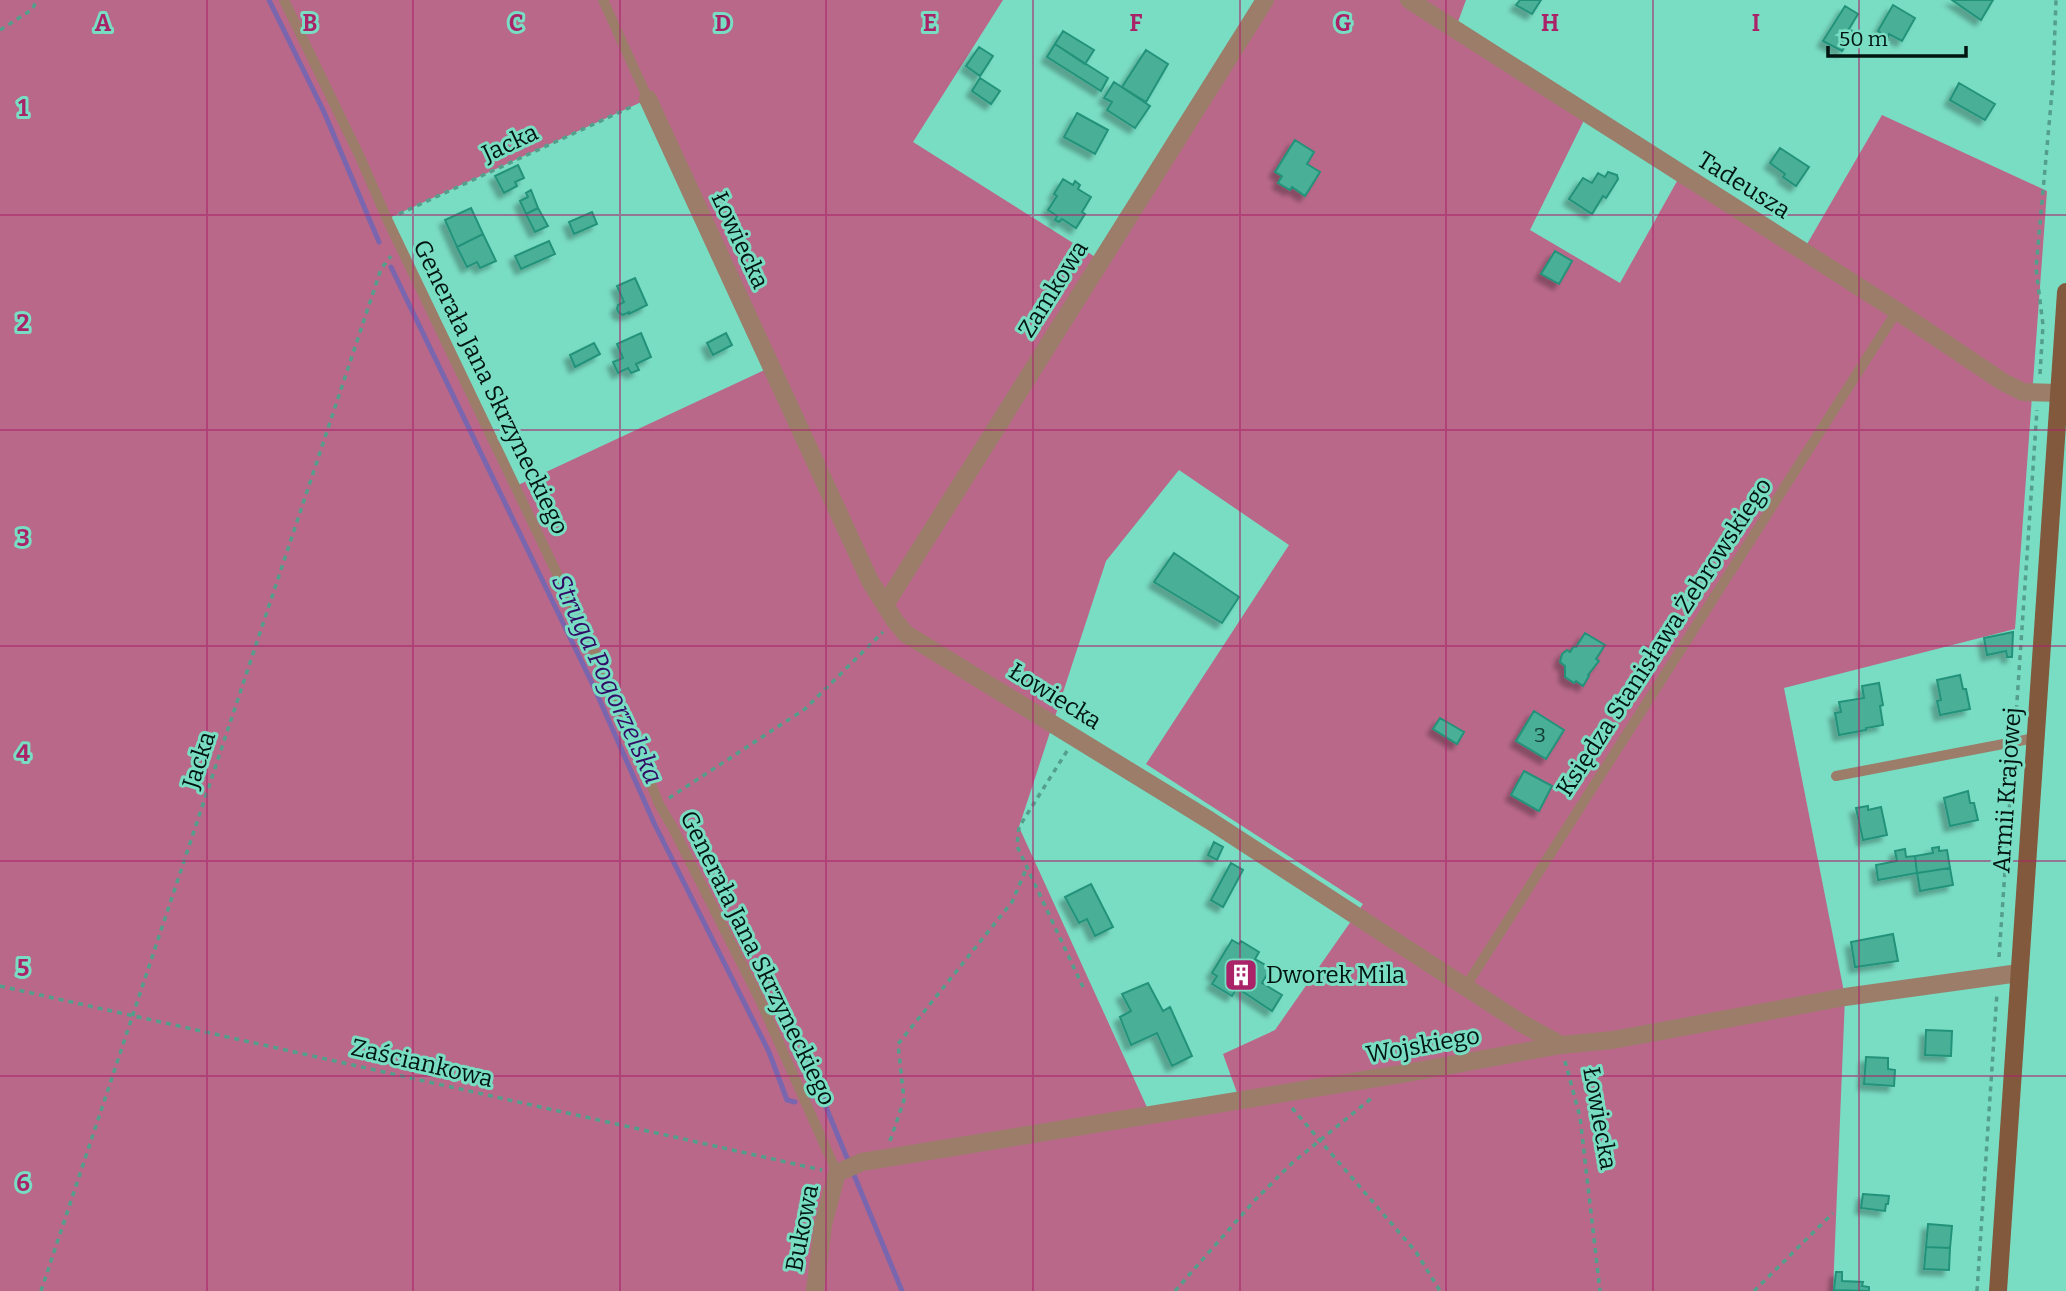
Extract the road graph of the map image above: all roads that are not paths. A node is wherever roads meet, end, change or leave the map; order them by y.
1 (284, 0) edge
2 (603, 0) edge
3 (1265, 0) edge
4 (1409, 0) edge
5 (648, 99) joint
6 (2066, 292) edge
7 (1897, 311) junction
8 (2059, 393) junction
9 (885, 604) junction
10 (2035, 738) junction
11 (1836, 776) dead end
12 (2019, 973) junction
13 (1466, 986) junction
14 (1561, 1045) junction
15 (849, 1168) junction
16 (815, 1291) edge
17 (1998, 1291) edge

1 - 15 lane, Generała Jana Skrzyneckiego
2 - 5 lane, Łowiecka
3 - 9 street, Zamkowa
4 - 7 street, Tadeusza
5 - 9 street, Łowiecka
6 - 8 main road, Armii Krajowej
7 - 8 street, Tadeusza
7 - 13 lane, Księdza Stanisława Żebrowskiego
8 - 10 main road, Armii Krajowej
9 - 13 street, Łowiecka
10 - 11 lane
10 - 12 main road, Armii Krajowej
12 - 14 street, Wojskiego
12 - 17 main road, Armii Krajowej
13 - 14 street, Łowiecka
14 - 15 street, Wojskiego
15 - 16 street, Bukowa

